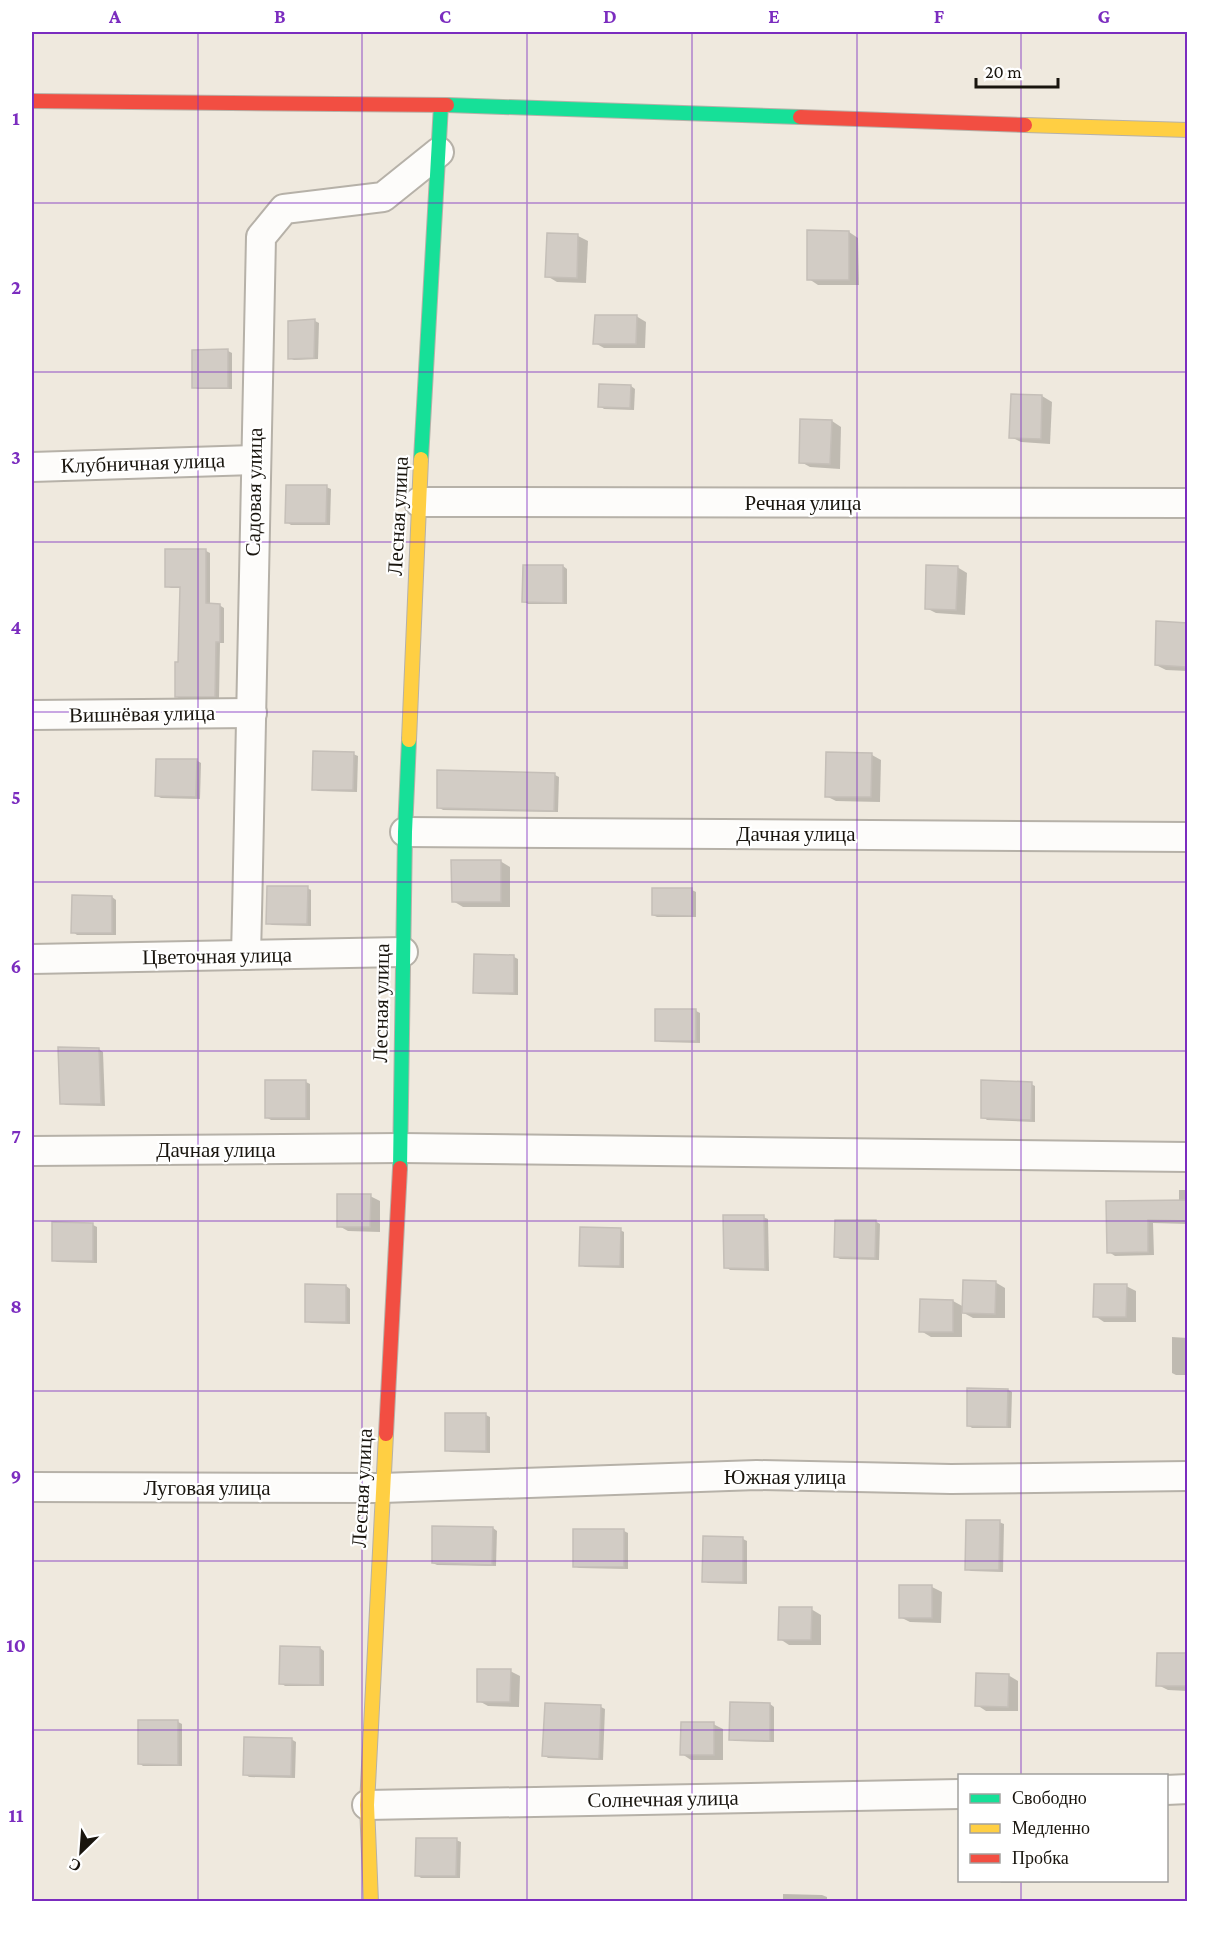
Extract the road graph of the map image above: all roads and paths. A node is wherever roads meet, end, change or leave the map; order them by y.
1 (32, 101) edge
2 (441, 105) junction
3 (1188, 130) edge
4 (439, 152) junction
5 (254, 460) junction
6 (32, 467) edge
7 (419, 502) junction
8 (1188, 503) edge
9 (252, 713) junction
10 (32, 715) edge
11 (405, 832) junction
12 (1188, 837) edge
13 (403, 952) junction
14 (246, 955) junction
15 (32, 959) edge
16 (400, 1148) junction
17 (32, 1151) edge
18 (1188, 1157) edge
19 (1188, 1476) edge
20 (32, 1487) edge
21 (382, 1488) junction
22 (1168, 1790) edge
23 (1188, 1790) edge
24 (958, 1794) edge
25 (367, 1805) junction
26 (371, 1902) edge

1 - 2 street
2 - 3 street
2 - 4 street, Лесная улица
4 - 5 street, Садовая улица
4 - 7 street, Лесная улица
5 - 6 street, Клубничная улица
5 - 9 street, Садовая улица
7 - 8 street, Речная улица
7 - 11 street, Лесная улица
9 - 10 street, Вишнёвая улица
9 - 14 street, Садовая улица
11 - 12 street, Дачная улица
11 - 13 street, Лесная улица
13 - 14 street, Цветочная улица
13 - 16 street, Лесная улица
14 - 15 street, Цветочная улица
16 - 17 street, Дачная улица
16 - 18 street, Дачная улица
16 - 21 street, Лесная улица
19 - 21 street, Южная улица
20 - 21 street, Луговая улица
21 - 25 street, Лесная улица
22 - 23 street
24 - 25 street, Солнечная улица
25 - 26 street, Лесная улица

